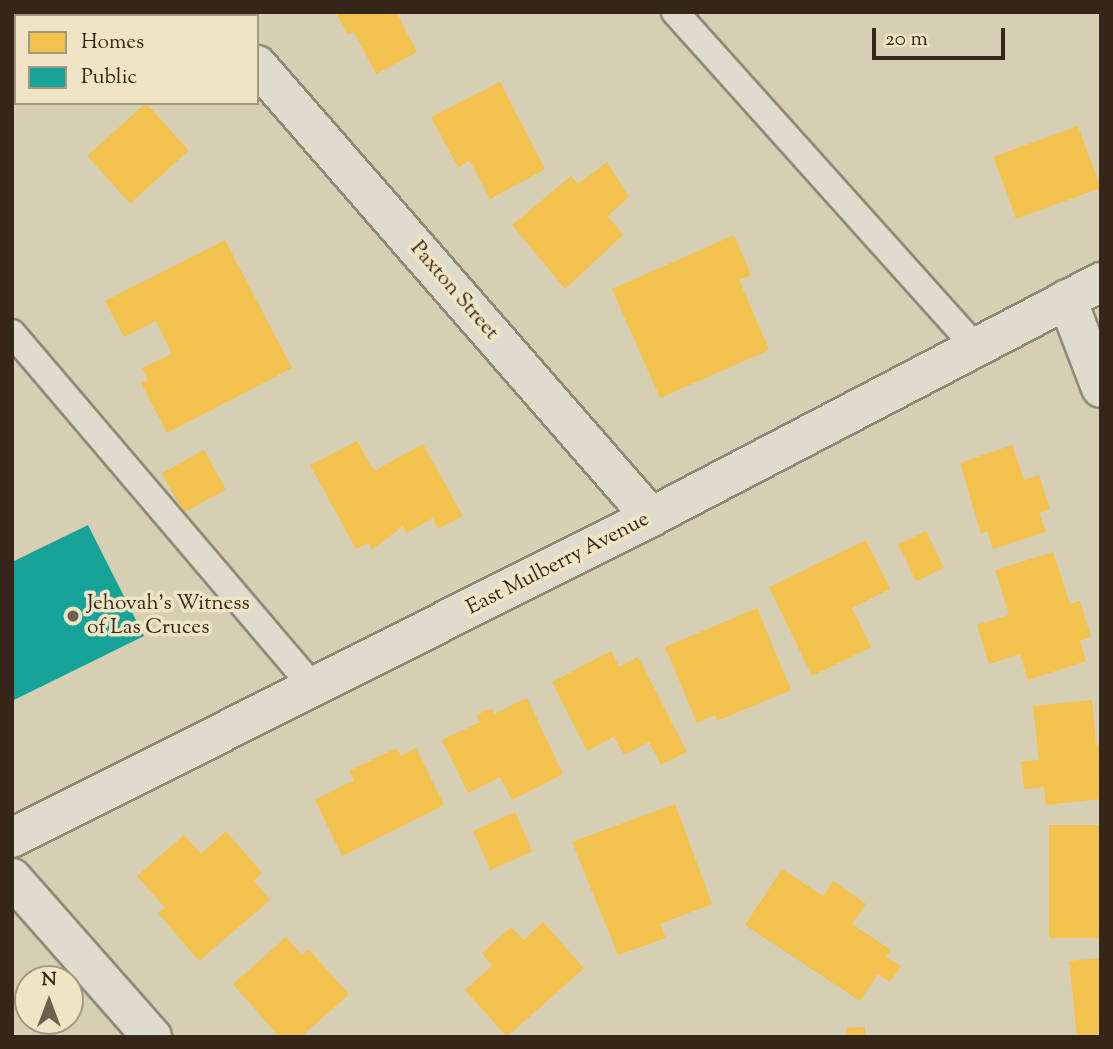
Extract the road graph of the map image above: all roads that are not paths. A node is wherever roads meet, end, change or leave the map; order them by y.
1 (675, 12) edge
2 (259, 67) edge
3 (1101, 282) edge
4 (1067, 299) junction
5 (12, 333) edge
6 (975, 347) junction
7 (1101, 388) edge
8 (651, 517) junction
9 (313, 687) junction
10 (12, 838) edge
11 (12, 878) edge
12 (152, 1037) edge

1 - 6 lane
2 - 8 street, Paxton Street
3 - 4 street, East Mulberry Avenue
4 - 6 street, East Mulberry Avenue
4 - 7 street
5 - 9 lane
6 - 8 street, East Mulberry Avenue
8 - 9 street, East Mulberry Avenue
9 - 10 street, East Mulberry Avenue
11 - 12 street

